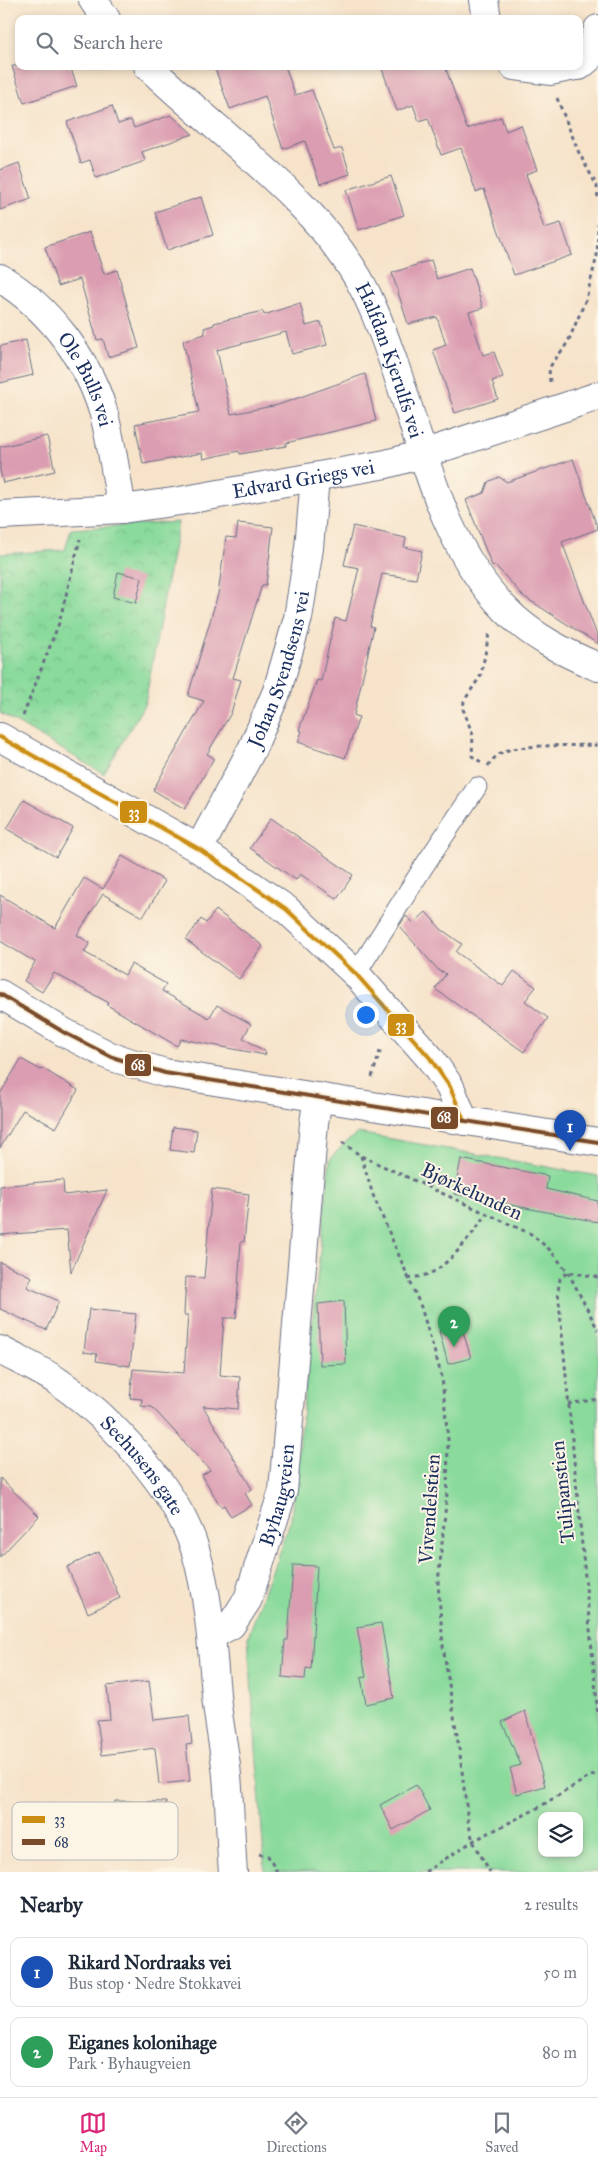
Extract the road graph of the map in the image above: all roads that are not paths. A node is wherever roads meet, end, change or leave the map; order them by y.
1 (93, 0) edge
2 (484, 0) edge
3 (103, 15) edge
4 (486, 15) edge
5 (598, 29) edge
6 (583, 63) edge
7 (152, 70) edge
8 (0, 278) edge
9 (598, 396) edge
10 (423, 454) junction
11 (315, 477) junction
12 (122, 509) junction
13 (0, 515) edge
14 (598, 667) edge
15 (3, 747) edge
16 (477, 787) road end
17 (199, 849) junction
18 (356, 974) junction
19 (0, 994) edge
20 (318, 1097) junction
21 (464, 1120) junction
22 (598, 1142) edge
23 (0, 1350) edge
24 (212, 1634) junction
25 (233, 1872) edge

1 - 3 street
2 - 4 street
5 - 6 street
7 - 10 street, Halfdan Kjerulfs vei
8 - 12 street, Ole Bulls vei
9 - 10 street, Edvard Griegs vei
10 - 11 street, Edvard Griegs vei
10 - 14 street, Halfdan Kjerulfs vei
11 - 12 street, Edvard Griegs vei
11 - 17 street, Johan Svendsens vei
12 - 13 street, Edvard Griegs vei
15 - 17 street
16 - 18 lane
17 - 18 street
18 - 21 street
19 - 20 street
20 - 21 street
20 - 24 street, Byhaugveien
21 - 22 street
23 - 24 street, Seehusens gate
24 - 25 street

